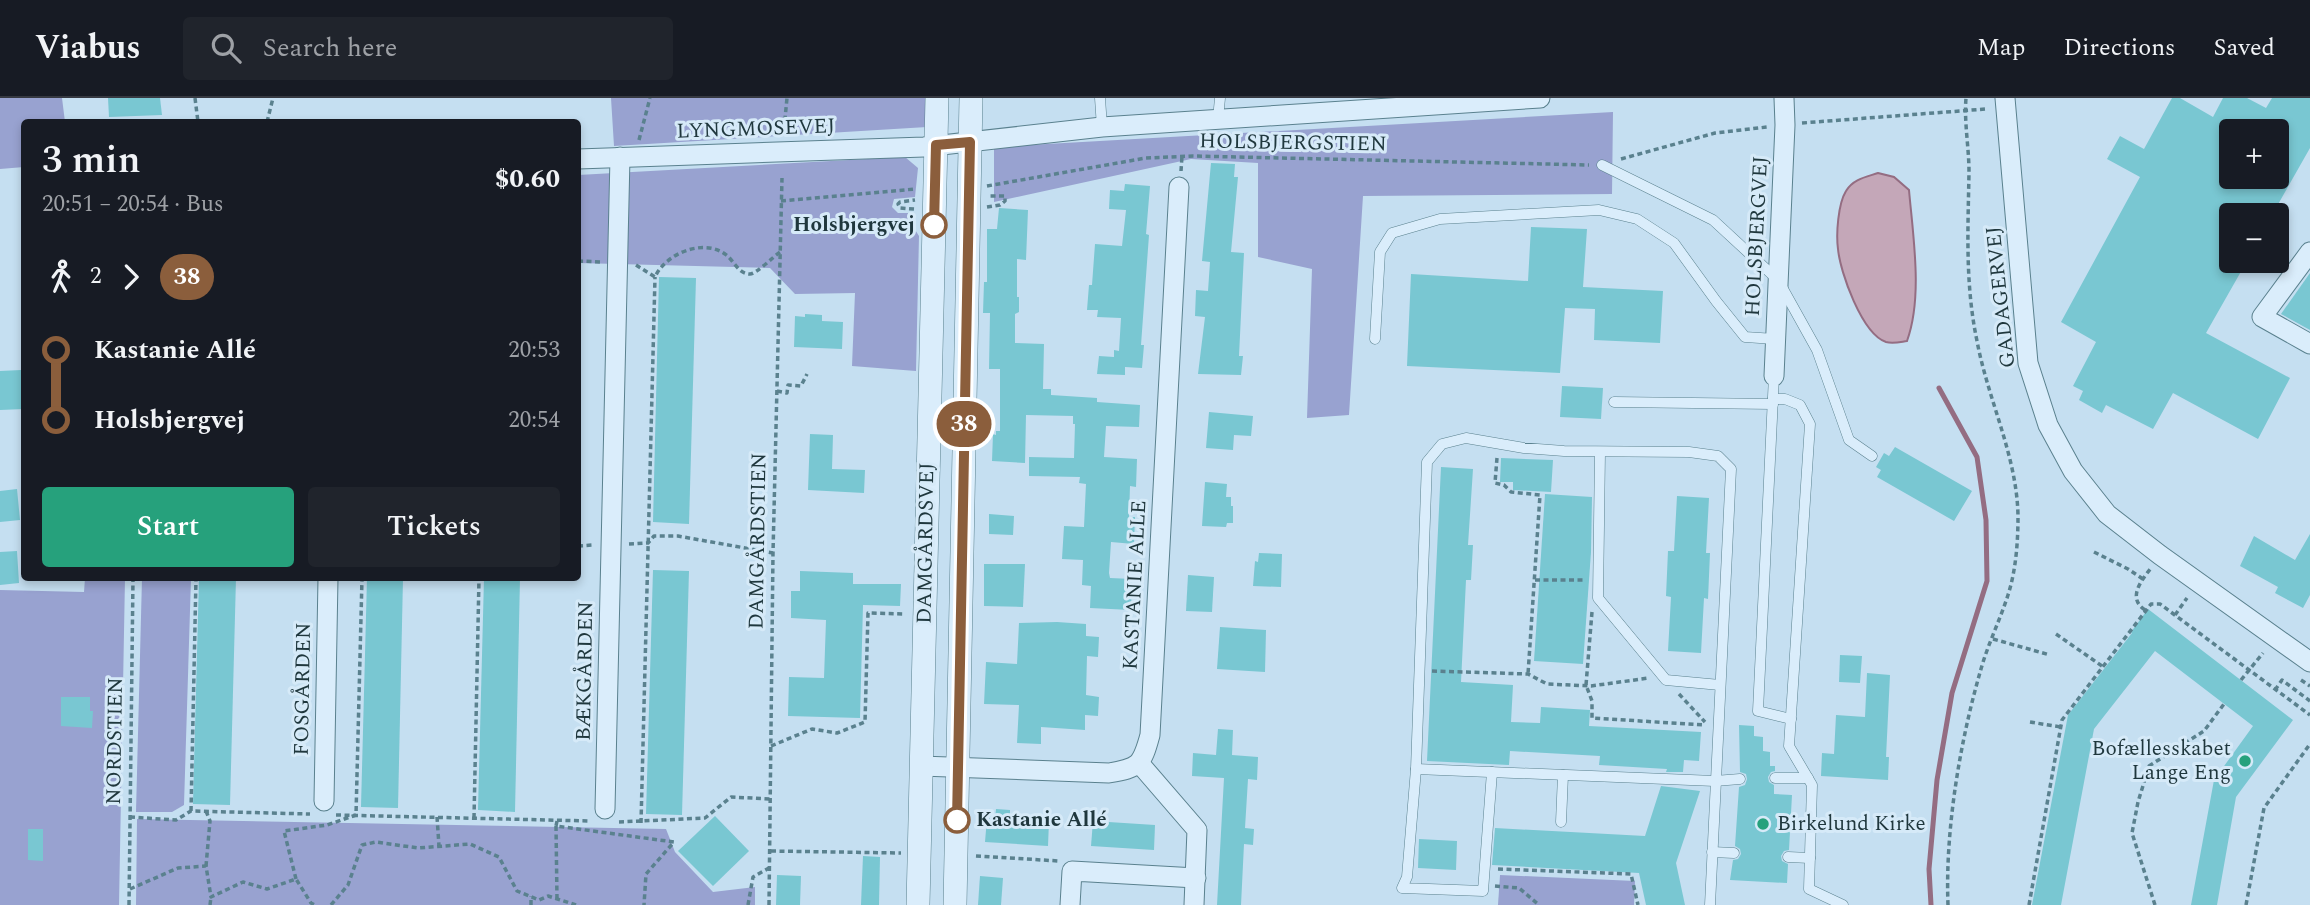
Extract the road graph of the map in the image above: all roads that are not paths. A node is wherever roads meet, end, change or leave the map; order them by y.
1 (937, 98) edge
2 (971, 98) edge
3 (1100, 98) edge
4 (1220, 98) edge
5 (1541, 98) edge
6 (1784, 98) edge
7 (2005, 98) edge
8 (1218, 120) junction
9 (1102, 127) junction
10 (970, 142) junction
11 (936, 145) junction
12 (627, 156) junction
13 (581, 159) edge
14 (1602, 164) road end
15 (1179, 187) dead end
16 (2310, 252) edge
17 (1778, 280) junction
18 (1375, 339) dead end
19 (1775, 339) junction
20 (2310, 344) edge
21 (1774, 376) joint
22 (1614, 402) dead end
23 (1773, 402) junction
24 (1600, 452) junction
25 (1872, 456) dead end
26 (328, 581) edge
27 (2310, 662) edge
28 (1720, 685) junction
29 (1790, 719) junction
30 (1140, 764) junction
31 (921, 766) junction
32 (959, 769) junction
33 (1416, 769) junction
34 (1492, 772) junction
35 (1563, 775) junction
36 (1775, 778) dead end
37 (1808, 778) junction
38 (1740, 779) dead end
39 (1715, 781) junction
40 (325, 810) road end
41 (606, 818) road end
42 (1561, 822) dead end
43 (1712, 852) junction
44 (1734, 853) dead end
45 (1788, 857) dead end
46 (1810, 858) junction
47 (1196, 878) junction
48 (918, 905) edge
49 (955, 905) edge
50 (1070, 905) edge
51 (1194, 905) edge
52 (1710, 905) edge
53 (1843, 905) edge

1 - 11 street, DAMGÅRDSVEJ
2 - 10 street, DAMGÅRDSVEJ
3 - 9 lane
4 - 8 lane
5 - 8 street
6 - 17 street, HOLSBJERGVEJ
7 - 27 street, GADAGERVEJ
8 - 9 street
9 - 10 street
10 - 11 street
10 - 32 street, DAMGÅRDSVEJ
11 - 12 street, LYNGMOSEVEJ
11 - 31 street, DAMGÅRDSVEJ
12 - 13 street, LYNGMOSEVEJ
12 - 41 street, BÆKGÅRDEN
14 - 17 lane
15 - 30 street, KASTANIE ALLE
16 - 20 street
17 - 19 street, HOLSBJERGVEJ
17 - 25 lane
18 - 19 lane
19 - 21 street, HOLSBJERGVEJ
21 - 23 lane
22 - 23 lane
23 - 29 lane
23 - 29 lane
24 - 28 lane
24 - 28 lane
24 - 33 lane
26 - 40 street, FOSGÅRDEN
28 - 39 lane
29 - 37 lane
30 - 32 street
30 - 47 street
31 - 32 street
31 - 48 street, DAMGÅRDSVEJ
32 - 49 street, DAMGÅRDSVEJ
33 - 34 lane
33 - 34 lane
34 - 35 lane
35 - 39 lane
35 - 42 lane
36 - 37 lane
37 - 46 lane
38 - 39 lane
39 - 43 lane
43 - 44 lane
43 - 52 lane
45 - 46 lane
46 - 53 lane
47 - 50 street
47 - 51 street

